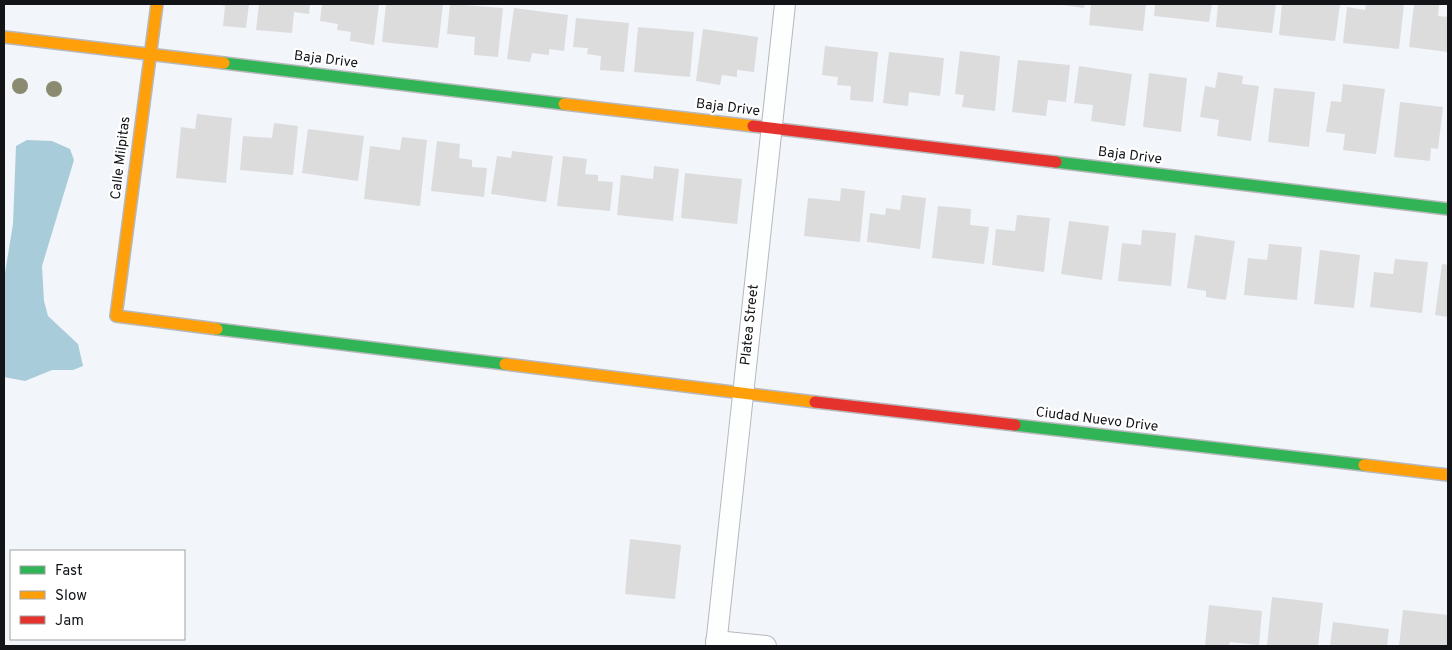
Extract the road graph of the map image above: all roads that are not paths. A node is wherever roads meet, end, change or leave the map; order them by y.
1 (157, 4) edge
2 (785, 4) edge
3 (4, 37) edge
4 (149, 54) junction
5 (770, 128) junction
6 (1448, 209) edge
7 (116, 316) joint
8 (742, 394) junction
9 (1448, 475) edge
10 (716, 643) edge
11 (766, 646) edge

1 - 4 street, Calle Milpitas
2 - 5 street, Platea Street
3 - 4 street, Baja Drive
4 - 5 street, Baja Drive
4 - 7 street, Calle Milpitas
5 - 6 street, Baja Drive
5 - 8 street, Platea Street
7 - 8 street, Ciudad Nuevo Drive
8 - 9 street, Ciudad Nuevo Drive
8 - 10 street, Platea Street
10 - 11 street

